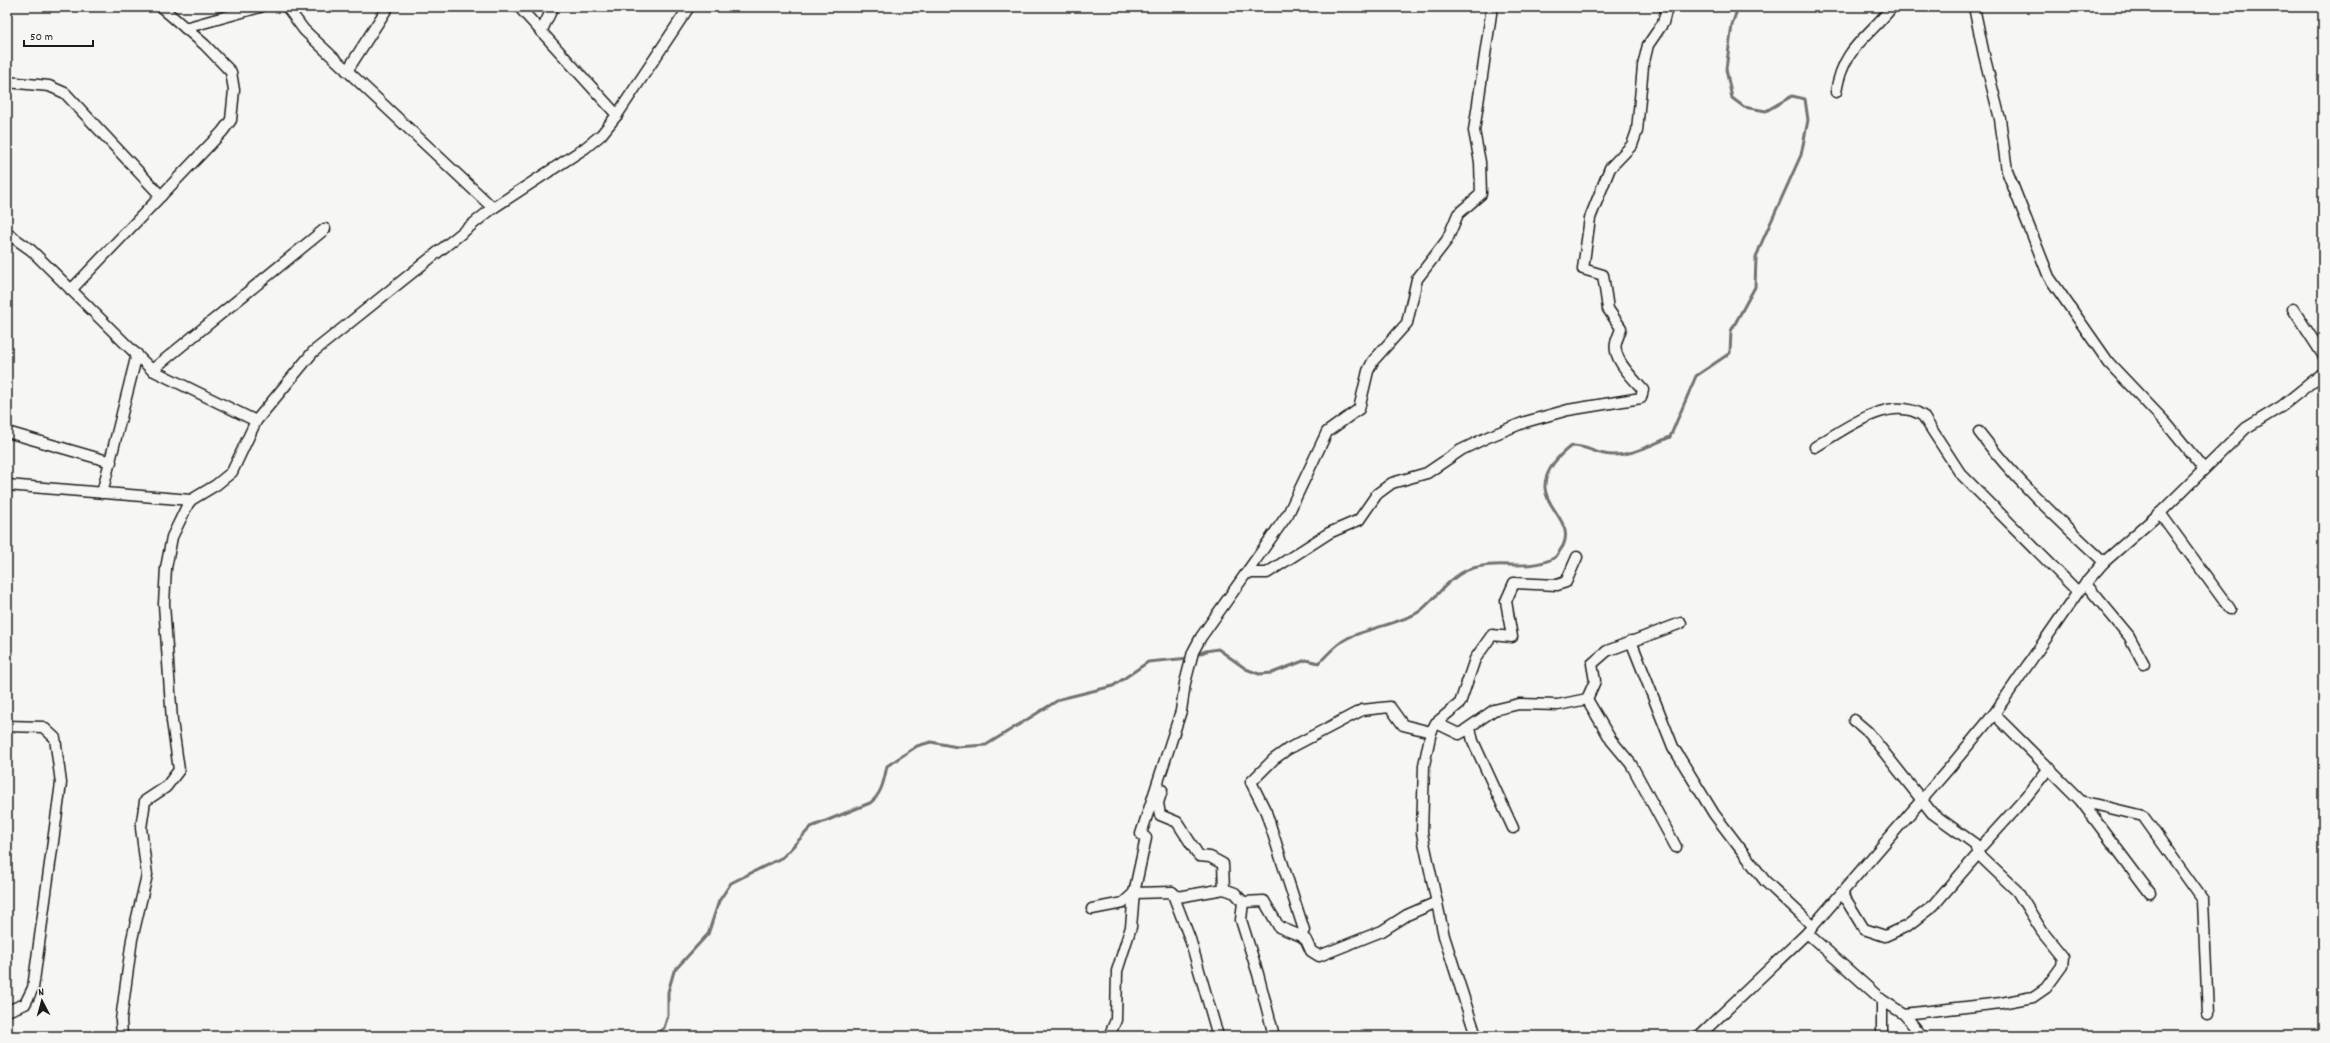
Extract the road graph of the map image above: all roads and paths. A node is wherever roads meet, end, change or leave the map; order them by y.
1 (161, 7) edge
2 (260, 7) edge
3 (287, 7) edge
4 (388, 7) edge
5 (519, 7) edge
6 (553, 7) edge
7 (689, 7) edge
8 (1492, 7) edge
9 (1667, 7) edge
10 (1892, 7) edge
11 (1974, 7) edge
12 (185, 28) junction
13 (541, 32) junction
14 (347, 71) junction
15 (7, 82) edge
16 (1836, 92) dead end
17 (617, 115) junction
18 (161, 196) junction
19 (493, 208) junction
20 (325, 229) dead end
21 (7, 233) edge
22 (71, 290) junction
23 (2293, 309) dead end
24 (137, 354) junction
25 (2323, 355) edge
26 (152, 370) junction
27 (2323, 373) edge
28 (256, 422) junction
29 (7, 432) edge
30 (1980, 432) dead end
31 (1815, 447) dead end
32 (111, 462) junction
33 (2203, 468) junction
34 (7, 485) edge
35 (102, 493) junction
36 (191, 500) junction
37 (2160, 513) junction
38 (1577, 557) dead end
39 (2104, 562) junction
40 (1247, 573) junction
41 (2085, 583) junction
42 (2078, 592) junction
43 (2230, 609) dead end
44 (1681, 623) dead end
45 (1631, 641) junction
46 (2144, 664) dead end
47 (1587, 699) junction
48 (1994, 714) junction
49 (1854, 720) dead end
50 (7, 726) edge
51 (1434, 727) junction
52 (1459, 734) junction
53 (1164, 760) junction
54 (2049, 768) junction
55 (1922, 799) junction
56 (2081, 801) junction
57 (1513, 828) dead end
58 (1676, 847) dead end
59 (1978, 852) junction
60 (1224, 889) junction
61 (1172, 892) junction
62 (1134, 893) junction
63 (1842, 893) junction
64 (2150, 893) dead end
65 (1242, 902) junction
66 (1436, 902) junction
67 (1092, 909) dead end
68 (1810, 930) junction
69 (1301, 936) junction
70 (1882, 1000) junction
71 (7, 1011) edge
72 (1904, 1014) junction
73 (2208, 1015) dead end
74 (1110, 1035) edge
75 (122, 1036) edge
76 (1218, 1036) edge
77 (1274, 1036) edge
78 (1476, 1036) edge
79 (1698, 1036) edge
80 (1882, 1036) edge
81 (1922, 1036) edge

1 - 12 street
2 - 12 street
3 - 14 street
4 - 14 street
5 - 13 street
6 - 13 street
7 - 17 street
8 - 40 street
9 - 40 street
10 - 16 street
11 - 33 street
12 - 18 street
13 - 17 street
14 - 19 street
15 - 18 street
17 - 19 street
18 - 22 street
19 - 28 street
20 - 26 street
21 - 22 street
22 - 24 street
23 - 25 street
24 - 26 street
24 - 32 street
26 - 28 street
27 - 33 street
28 - 36 street
29 - 32 street
30 - 39 street
31 - 42 street
32 - 35 street
33 - 37 street
34 - 35 street
35 - 36 street
36 - 75 street
37 - 39 street
37 - 43 street
38 - 51 street
39 - 41 street
40 - 53 street
41 - 42 street
41 - 46 street
42 - 48 street
44 - 45 street
45 - 47 street
45 - 68 street
47 - 52 street
47 - 58 street
48 - 54 street
48 - 55 street
49 - 55 street
50 - 71 street
51 - 52 street
51 - 66 street
51 - 69 street
52 - 57 street
53 - 60 street
53 - 62 street
54 - 56 street
54 - 59 street
55 - 59 street
55 - 63 street
56 - 64 street
56 - 73 street
59 - 63 street
59 - 72 street
60 - 61 street
60 - 65 street
61 - 62 street
61 - 76 street
62 - 67 street
62 - 74 street
63 - 68 street
65 - 69 street
65 - 77 street
66 - 69 street
66 - 78 street
68 - 70 street
68 - 79 street
70 - 72 street
70 - 80 street
72 - 81 street

